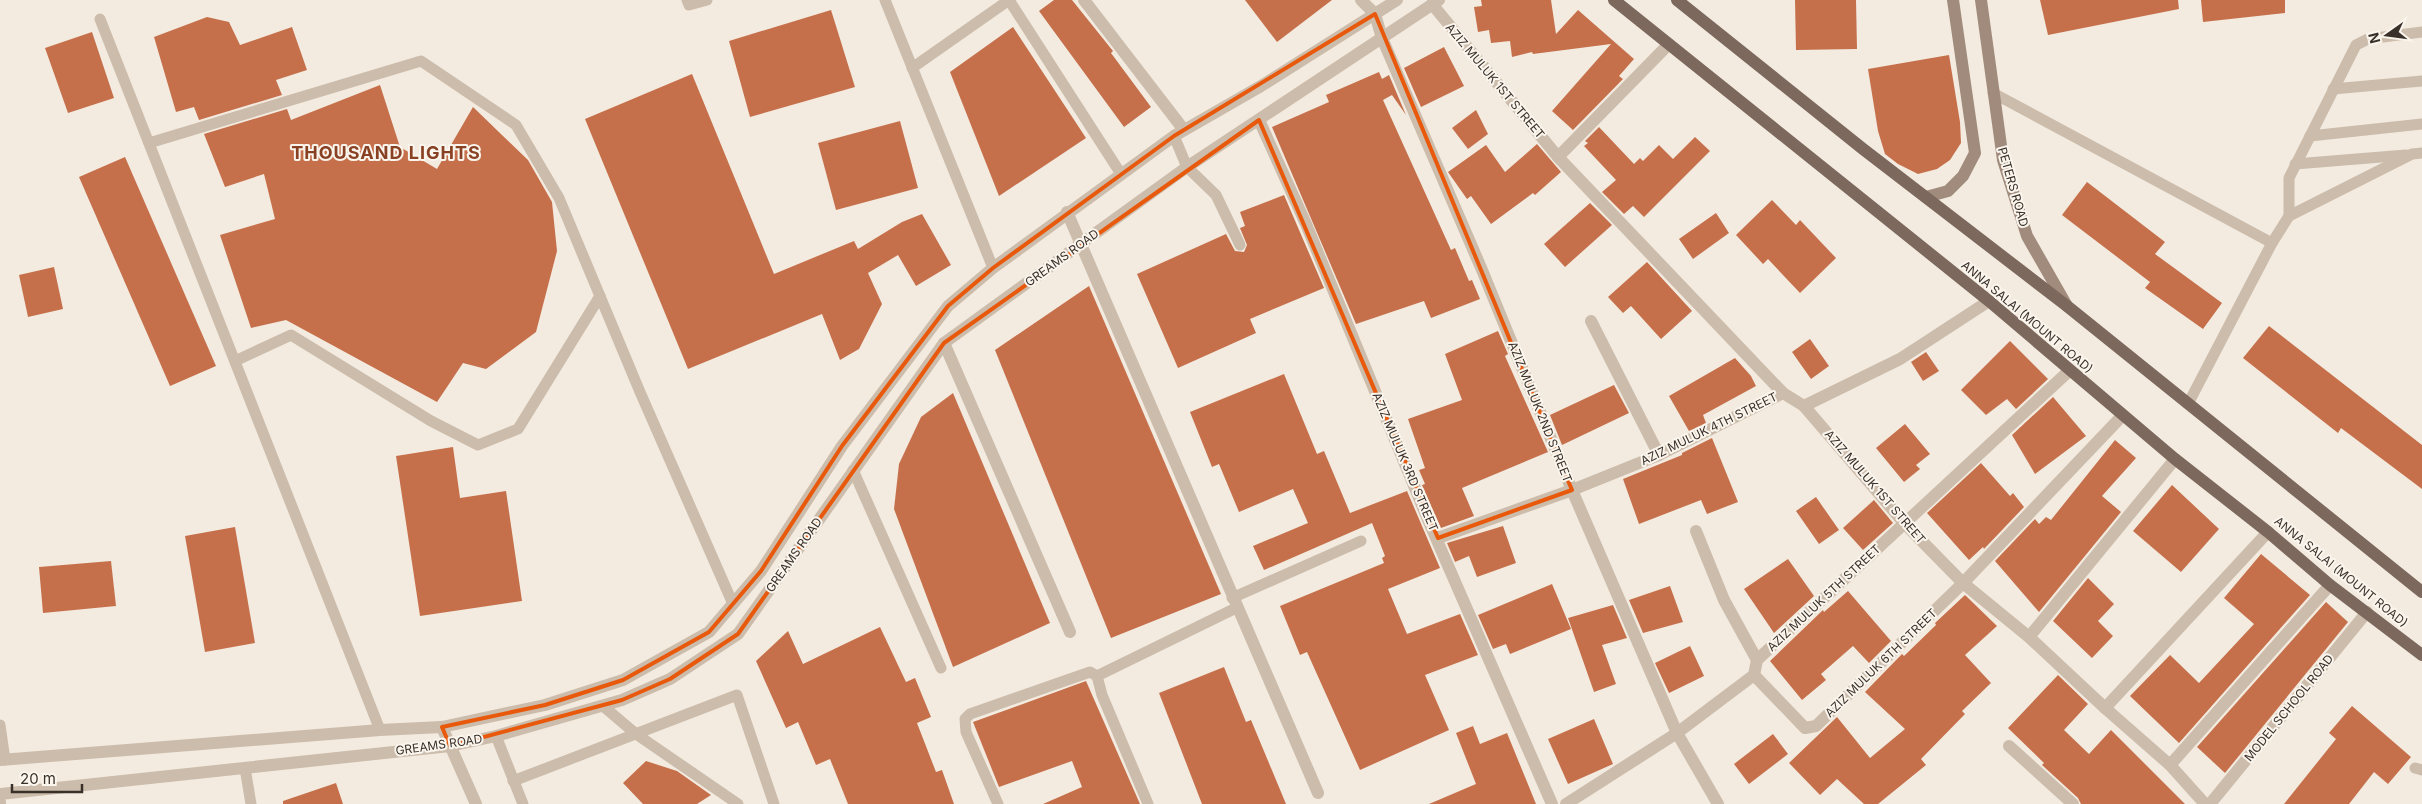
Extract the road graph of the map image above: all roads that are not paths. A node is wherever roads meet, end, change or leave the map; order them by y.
1 (687, 0) edge
2 (707, 0) edge
3 (885, 0) edge
4 (1084, 0) edge
5 (1361, 0) edge
6 (1397, 0) edge
7 (1614, 0) edge
8 (1677, 0) edge
9 (1954, 0) edge
10 (1981, 0) edge
11 (1435, 2) edge
12 (1375, 14) junction
13 (100, 19) dead end
14 (2422, 32) edge
15 (1382, 38) junction
16 (1668, 44) junction
17 (912, 68) junction
18 (2422, 81) edge
19 (2333, 90) junction
20 (1992, 93) junction
21 (1259, 120) junction
22 (2422, 124) edge
23 (1179, 133) junction
24 (2310, 136) junction
25 (149, 143) junction
26 (2417, 154) edge
27 (1558, 157) junction
28 (2295, 164) junction
29 (1187, 167) junction
30 (1121, 174) junction
31 (1926, 197) junction
32 (1067, 212) junction
33 (2289, 216) junction
34 (1082, 243) junction
35 (2272, 243) junction
36 (1240, 245) dead end
37 (993, 268) junction
38 (600, 296) junction
39 (1989, 301) junction
40 (2067, 306) junction
41 (1591, 321) dead end
42 (944, 343) junction
43 (235, 362) junction
44 (2070, 371) junction
45 (1782, 393) junction
46 (2188, 404) junction
47 (1804, 406) junction
48 (2122, 416) junction
49 (1659, 456) junction
50 (2176, 459) junction
51 (853, 470) junction
52 (1572, 490) junction
53 (1905, 524) junction
54 (1696, 531) dead end
55 (2268, 532) junction
56 (1438, 538) junction
57 (1361, 542) dead end
58 (1963, 583) junction
59 (2330, 585) junction
60 (2422, 592) edge
61 (1234, 603) junction
62 (733, 604) junction
63 (2367, 612) junction
64 (1070, 632) dead end
65 (2029, 637) junction
66 (2422, 655) edge
67 (1757, 660) junction
68 (941, 668) dead end
69 (1754, 675) junction
70 (1097, 676) junction
71 (603, 706) junction
72 (2105, 708) junction
73 (0, 725) edge
74 (442, 728) junction
75 (380, 730) junction
76 (1677, 733) junction
77 (636, 734) junction
78 (496, 736) junction
79 (450, 746) junction
80 (2009, 746) dead end
81 (2, 760) edge
82 (2170, 765) junction
83 (245, 768) junction
84 (514, 781) junction
85 (1318, 793) dead end
86 (0, 794) edge
87 (251, 804) edge
88 (476, 804) edge
89 (523, 804) edge
90 (738, 804) edge
91 (774, 804) edge
92 (998, 804) edge
93 (1148, 804) edge
94 (1552, 804) edge
95 (1566, 804) edge
96 (1718, 804) edge
97 (2073, 804) edge
98 (2206, 804) edge
99 (2210, 804) edge

1 - 2 lane
3 - 17 lane
4 - 23 street
5 - 12 street
6 - 12 street, GREAMS ROAD
7 - 16 main road, ANNA SALAI (MOUNT ROAD)
8 - 31 main road
9 - 31 main road
10 - 20 main road, PETERS ROAD
11 - 15 street, GREAMS ROAD
11 - 27 street, AZIZ MULUK 1ST STREET
12 - 15 street, AZIZ MULUK 2ND STREET
12 - 23 street, GREAMS ROAD
13 - 25 lane
14 - 19 lane
15 - 21 street, GREAMS ROAD
15 - 52 street, AZIZ MULUK 2ND STREET
16 - 27 street
16 - 39 main road, ANNA SALAI (MOUNT ROAD)
17 - 30 lane
17 - 37 lane
18 - 19 lane
19 - 24 lane
20 - 35 lane
20 - 40 main road, PETERS ROAD
21 - 29 street, GREAMS ROAD
21 - 56 street, AZIZ MULUK 3RD STREET
22 - 24 lane
23 - 29 lane
23 - 30 street, GREAMS ROAD
24 - 28 lane
25 - 38 lane
25 - 43 lane
26 - 28 lane
26 - 33 lane
27 - 45 street, AZIZ MULUK 1ST STREET
28 - 33 lane
29 - 34 street, GREAMS ROAD
29 - 36 lane
30 - 32 street, GREAMS ROAD
31 - 40 main road
32 - 34 street
32 - 37 street, GREAMS ROAD
33 - 35 lane
34 - 42 street, GREAMS ROAD
34 - 61 street
35 - 46 lane
37 - 62 street, GREAMS ROAD
38 - 43 lane
38 - 62 lane
39 - 44 main road, ANNA SALAI (MOUNT ROAD)
39 - 47 street
40 - 46 main road
41 - 49 street
42 - 51 street, GREAMS ROAD
42 - 64 street
43 - 75 lane
44 - 48 main road, ANNA SALAI (MOUNT ROAD)
44 - 53 street, AZIZ MULUK 5TH STREET
45 - 47 street, AZIZ MULUK 1ST STREET
45 - 49 street, AZIZ MULUK 4TH STREET
46 - 60 main road
47 - 53 street, AZIZ MULUK 1ST STREET
48 - 50 main road, ANNA SALAI (MOUNT ROAD)
48 - 58 street
49 - 52 street, AZIZ MULUK 4TH STREET
50 - 55 main road, ANNA SALAI (MOUNT ROAD)
50 - 65 street
51 - 68 lane
51 - 71 street, GREAMS ROAD
52 - 56 street, AZIZ MULUK 4TH STREET
52 - 76 street, AZIZ MULUK 2ND STREET
53 - 58 street, AZIZ MULUK 1ST STREET
53 - 67 street, AZIZ MULUK 5TH STREET
54 - 67 street
55 - 59 main road, ANNA SALAI (MOUNT ROAD)
55 - 72 street
56 - 94 street, AZIZ MULUK 3RD STREET
57 - 61 lane
58 - 65 street, AZIZ MULUK 1ST STREET
58 - 69 street, AZIZ MULUK 6TH STREET
59 - 63 main road, ANNA SALAI (MOUNT ROAD)
59 - 82 street
61 - 70 lane
61 - 85 street
62 - 74 street, GREAMS ROAD
63 - 66 main road, ANNA SALAI (MOUNT ROAD)
63 - 99 street, MODEL SCHOOL ROAD
65 - 72 street, AZIZ MULUK 1ST STREET
67 - 69 street, AZIZ MULUK 5TH STREET
69 - 76 street
70 - 92 lane
70 - 93 lane
71 - 77 lane
71 - 78 street, GREAMS ROAD
72 - 82 street, AZIZ MULUK 1ST STREET
73 - 81 lane
74 - 75 street, GREAMS ROAD
74 - 79 street
75 - 81 street, GREAMS ROAD
76 - 95 street
76 - 96 street, AZIZ MULUK 2ND STREET
77 - 84 lane
77 - 90 lane
77 - 91 lane
78 - 79 street, GREAMS ROAD
78 - 84 lane
79 - 83 street, GREAMS ROAD
79 - 88 street
80 - 97 street
82 - 98 street, AZIZ MULUK 1ST STREET
83 - 86 street, GREAMS ROAD
83 - 87 lane
84 - 89 lane

